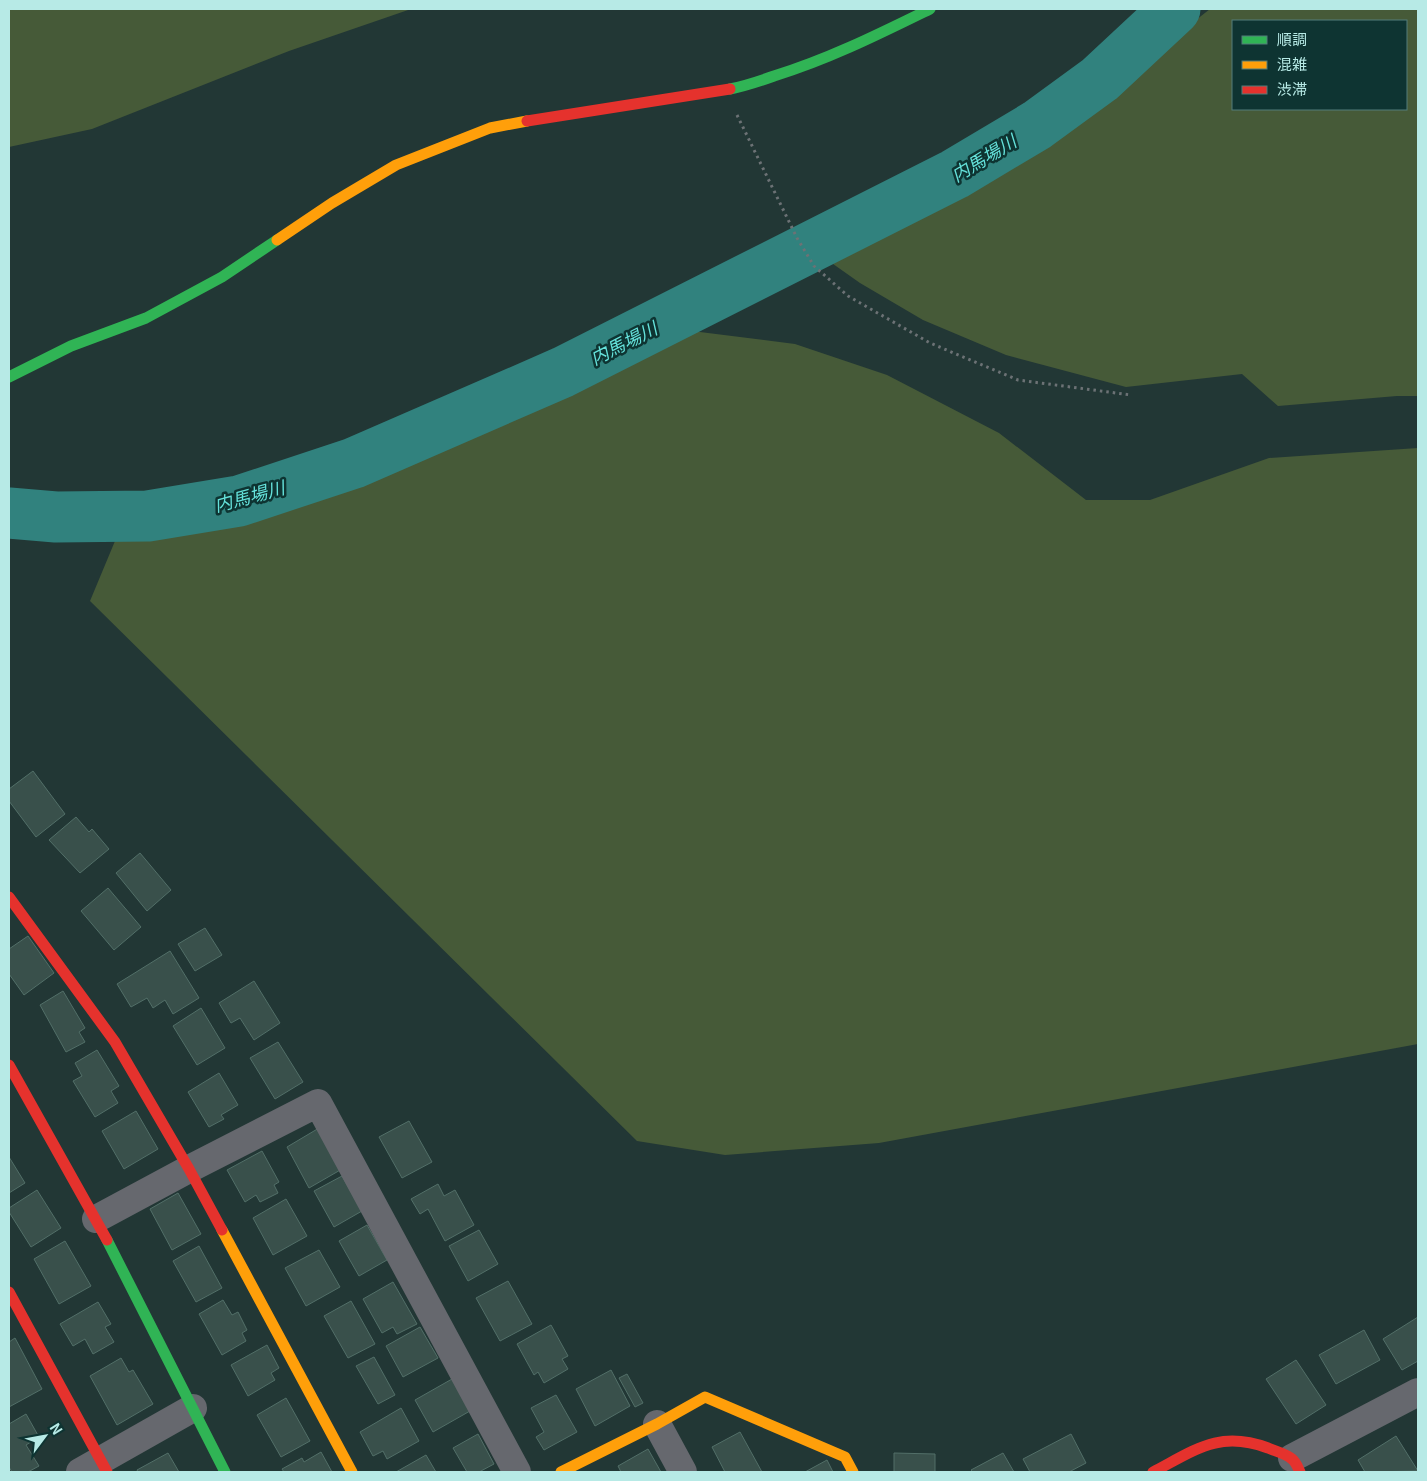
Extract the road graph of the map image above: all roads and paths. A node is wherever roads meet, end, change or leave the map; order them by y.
1 (930, 9) edge
2 (724, 90) junction
3 (9, 377) edge
4 (1131, 395) dead end
5 (9, 897) edge
6 (9, 1065) edge
7 (189, 1169) junction
8 (96, 1219) junction
9 (9, 1292) edge
10 (1418, 1392) edge
11 (193, 1408) junction
12 (657, 1424) junction
13 (1185, 1465) edge
14 (1296, 1465) edge
15 (96, 1468) edge
16 (226, 1472) edge
17 (352, 1472) edge
18 (516, 1472) edge
19 (561, 1472) edge
20 (683, 1472) edge
21 (853, 1472) edge
22 (1153, 1472) edge

1 - 2 street
2 - 3 street
2 - 4 path
5 - 7 street
6 - 8 street
7 - 8 street
7 - 17 street
7 - 18 street
8 - 11 street
9 - 15 street
10 - 14 street
11 - 15 street
11 - 16 street
12 - 19 street
12 - 20 street
12 - 21 street
13 - 14 street
13 - 22 street

